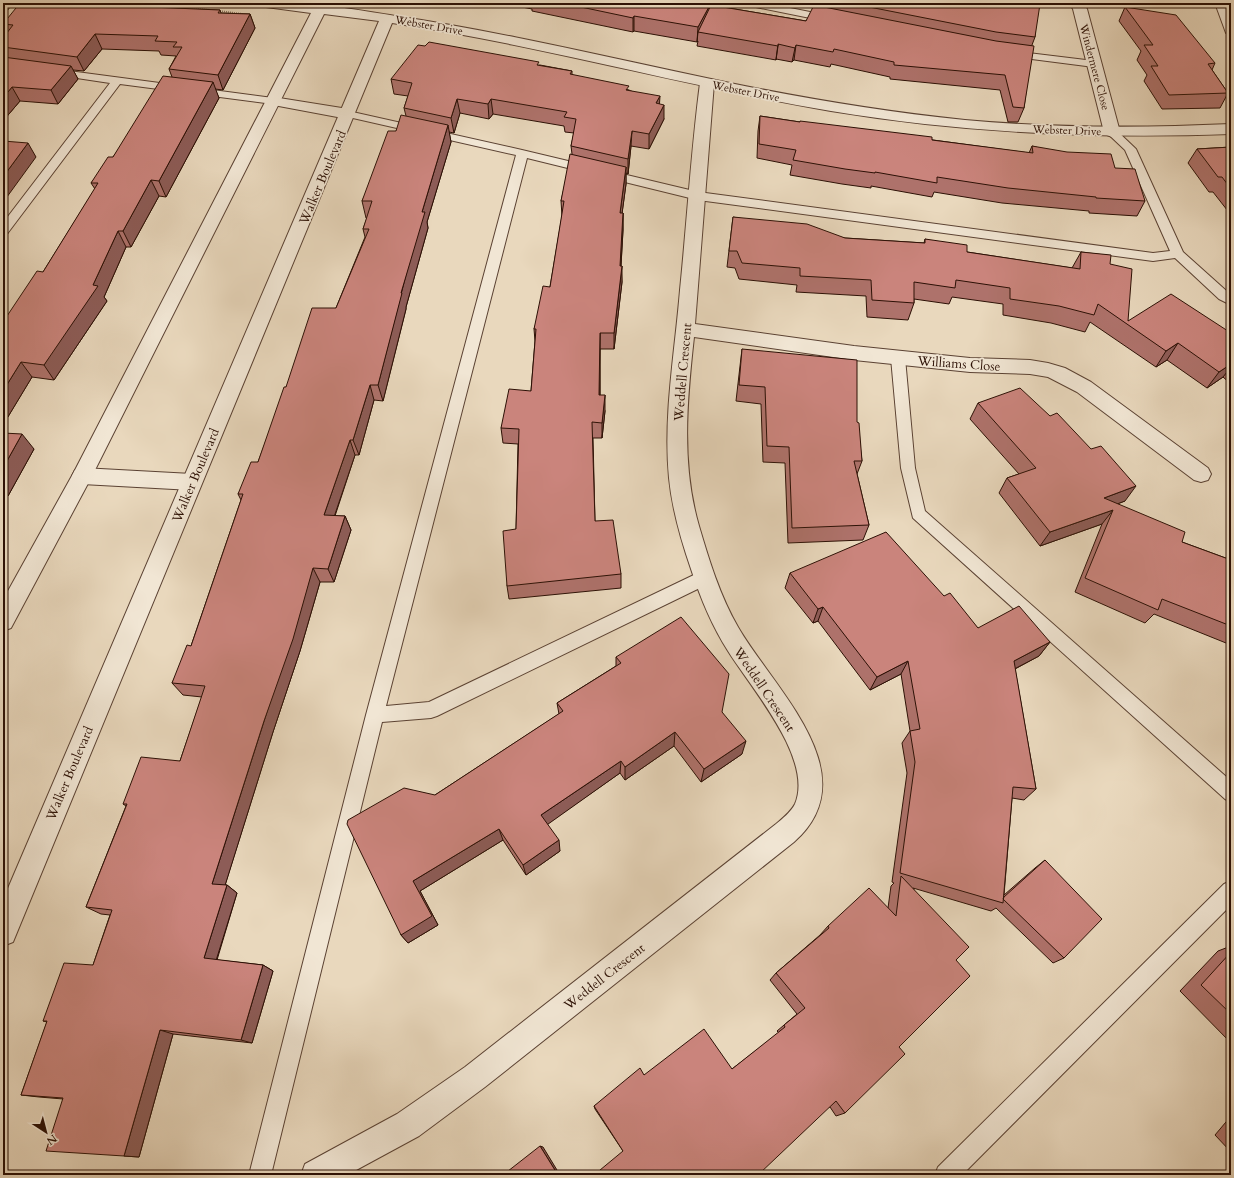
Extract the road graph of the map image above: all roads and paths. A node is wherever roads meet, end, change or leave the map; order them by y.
1 (6, 3) edge
2 (157, 3) edge
3 (266, 3) edge
4 (751, 3) edge
5 (1076, 3) edge
6 (1220, 3) edge
7 (3, 6) edge
8 (320, 9) junction
9 (244, 14) edge
10 (387, 18) junction
11 (844, 22) edge
12 (1231, 33) edge
13 (998, 52) edge
14 (1094, 64) junction
15 (41, 70) edge
16 (117, 81) junction
17 (707, 83) junction
18 (273, 101) junction
19 (348, 114) junction
20 (1231, 129) edge
21 (1112, 132) junction
22 (522, 153) junction
23 (698, 196) junction
24 (3, 231) edge
25 (1178, 254) junction
26 (1231, 301) edge
27 (685, 329) junction
28 (898, 358) junction
29 (1201, 474) dead end
30 (82, 476) junction
31 (192, 482) junction
32 (704, 578) junction
33 (3, 622) edge
34 (375, 715) junction
35 (1231, 793) edge
36 (1231, 891) edge
37 (3, 932) edge
38 (260, 1175) edge
39 (316, 1175) edge
40 (946, 1175) edge

1 - 7 street
2 - 9 path
3 - 8 street, Webster Drive
4 - 11 lane
5 - 14 street, Windermere Close
6 - 12 lane
8 - 10 street, Webster Drive
8 - 18 street
10 - 17 street, Webster Drive
10 - 19 street, Walker Boulevard
13 - 14 lane
14 - 21 street, Windermere Close
15 - 16 lane
16 - 18 lane
16 - 24 lane
17 - 21 street, Webster Drive
17 - 23 street, Weddell Crescent
18 - 19 street
18 - 30 street
19 - 22 lane
19 - 31 street, Walker Boulevard
20 - 21 street, Webster Drive
21 - 25 lane
22 - 23 lane
22 - 34 lane
23 - 25 lane
23 - 27 street, Weddell Crescent
25 - 26 lane
27 - 28 street, Williams Close
27 - 32 street, Weddell Crescent
28 - 29 street, Williams Close
28 - 35 lane
30 - 31 street
30 - 33 street
31 - 37 street, Walker Boulevard
32 - 34 lane
32 - 39 street, Weddell Crescent
34 - 38 lane
36 - 40 lane

